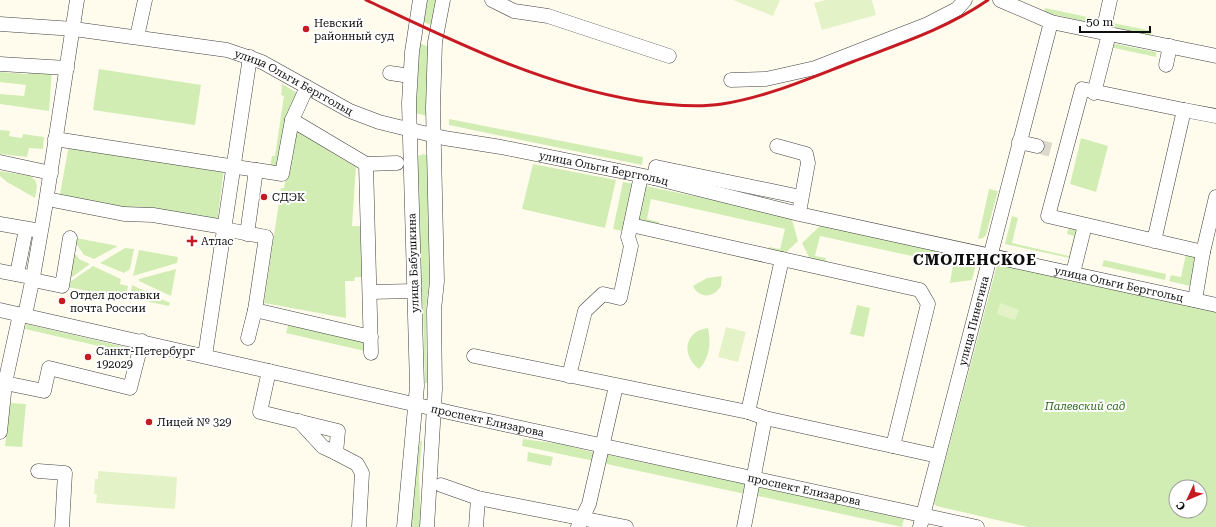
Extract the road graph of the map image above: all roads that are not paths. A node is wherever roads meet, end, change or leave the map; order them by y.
1 (77, 0) edge
2 (145, 0) edge
3 (420, 0) edge
4 (443, 0) edge
5 (492, 0) edge
6 (965, 0) edge
7 (1000, 0) edge
8 (1110, 0) edge
9 (1051, 22) junction
10 (0, 24) edge
11 (74, 29) junction
12 (414, 32) junction
13 (1106, 33) junction
14 (137, 37) junction
15 (435, 42) junction
16 (1170, 46) junction
17 (250, 56) junction
18 (669, 56) dead end
19 (1216, 56) edge
20 (0, 64) edge
21 (1166, 65) dead end
22 (67, 68) junction
23 (390, 73) dead end
24 (410, 76) junction
25 (730, 80) dead end
26 (307, 87) junction
27 (1094, 93) junction
28 (1184, 110) junction
29 (1216, 116) edge
30 (292, 120) junction
31 (410, 130) junction
32 (433, 135) junction
33 (55, 139) junction
34 (1019, 142) junction
35 (777, 146) dead end
36 (1037, 146) tunnel mouth
37 (0, 162) edge
38 (397, 163) dead end
39 (366, 164) junction
40 (233, 166) junction
41 (256, 170) junction
42 (50, 173) junction
43 (647, 177) junction
44 (801, 197) junction
45 (1216, 197) edge
46 (47, 199) junction
47 (799, 214) junction
48 (0, 224) edge
49 (631, 225) junction
50 (1085, 225) junction
51 (26, 229) junction
52 (224, 229) junction
53 (41, 232) junction
54 (247, 234) junction
55 (70, 238) dead end
56 (1154, 241) junction
57 (1203, 252) junction
58 (992, 256) junction
59 (782, 259) junction
60 (0, 271) edge
61 (1072, 273) junction
62 (17, 274) junction
63 (33, 279) junction
64 (414, 291) junction
65 (370, 292) junction
66 (1195, 300) junction
67 (1216, 305) edge
68 (0, 310) edge
69 (255, 310) junction
70 (22, 315) junction
71 (371, 337) junction
72 (248, 338) dead end
73 (142, 341) junction
74 (371, 353) dead end
75 (205, 356) junction
76 (474, 356) dead end
77 (269, 371) junction
78 (569, 376) junction
79 (3, 383) edge
80 (616, 386) junction
81 (416, 404) junction
82 (435, 408) junction
83 (748, 412) junction
84 (765, 418) junction
85 (299, 422) junction
86 (0, 432) edge
87 (603, 446) junction
88 (893, 446) junction
89 (336, 453) junction
90 (938, 456) junction
91 (38, 471) dead end
92 (753, 478) junction
93 (441, 485) dead end
94 (478, 498) junction
95 (921, 521) edge
96 (581, 522) edge
97 (972, 526) edge
98 (62, 527) edge
99 (359, 527) edge
100 (404, 527) edge
101 (427, 527) edge
102 (476, 527) edge
103 (626, 527) edge
104 (744, 527) edge

1 - 11 street
2 - 14 street
3 - 12 street, улица Бабушкина
4 - 15 street, улица Бабушкина
5 - 18 street
6 - 25 street
7 - 9 street
8 - 13 street
9 - 13 street
9 - 34 street, улица Пинегина
10 - 11 street, улица Ольги Берггольц
11 - 14 street, улица Ольги Берггольц
11 - 22 street
12 - 15 street
12 - 24 street, улица Бабушкина
13 - 16 street
13 - 27 street
14 - 17 street, улица Ольги Берггольц
15 - 32 street, улица Бабушкина
16 - 19 street
16 - 21 street
17 - 26 street, улица Ольги Берггольц
17 - 40 street
20 - 22 street
22 - 33 street
23 - 24 street
24 - 31 street, улица Бабушкина
26 - 30 street
26 - 31 street, улица Ольги Берггольц
27 - 28 street
27 - 50 street
28 - 29 street
28 - 56 street
30 - 39 street
30 - 41 street
31 - 32 street, улица Ольги Берггольц
31 - 64 street, улица Бабушкина
32 - 43 street, улица Ольги Берггольц
32 - 82 street, улица Бабушкина
33 - 40 street
33 - 42 street
34 - 36 street
34 - 58 street, улица Пинегина
35 - 44 street
37 - 42 street
38 - 39 street
39 - 65 street
40 - 41 street
40 - 52 street
41 - 54 street
42 - 46 street
43 - 44 street
43 - 47 street, улица Ольги Берггольц
43 - 49 street
44 - 47 street
45 - 57 street
46 - 52 street
46 - 53 street
47 - 58 street, улица Ольги Берггольц
48 - 51 street
49 - 59 street
49 - 78 street
50 - 56 street
50 - 61 street
51 - 53 street
51 - 62 street
52 - 54 street
52 - 75 street
53 - 63 street
54 - 69 street
55 - 63 street
56 - 57 street
57 - 66 street
58 - 61 street, улица Ольги Берггольц
58 - 90 street, улица Пинегина
59 - 83 street
59 - 88 street
60 - 62 street
61 - 66 street, улица Ольги Берггольц
62 - 63 street
63 - 70 street
64 - 65 street
64 - 81 street, улица Бабушкина
65 - 71 street
66 - 67 street, улица Ольги Берггольц
68 - 70 street, проспект Елизарова
69 - 71 street
69 - 72 street
70 - 73 street, проспект Елизарова
70 - 79 street
71 - 74 street
73 - 75 street, проспект Елизарова
73 - 79 street
75 - 77 street, проспект Елизарова
76 - 78 street
77 - 81 street, проспект Елизарова
77 - 85 street
78 - 80 street
79 - 86 street
80 - 83 street
80 - 87 street
81 - 82 street, проспект Елизарова
81 - 100 street, улица Бабушкина
82 - 87 street, проспект Елизарова
82 - 101 street, улица Бабушкина
83 - 84 street
84 - 88 street
84 - 92 street
85 - 89 street
85 - 89 street
87 - 92 street, проспект Елизарова
87 - 96 street
88 - 90 street
89 - 99 street
90 - 95 street, улица Пинегина
91 - 98 street
92 - 95 street, проспект Елизарова
92 - 104 street
93 - 94 street
94 - 96 street
94 - 102 street
95 - 97 street, проспект Елизарова
96 - 103 street

